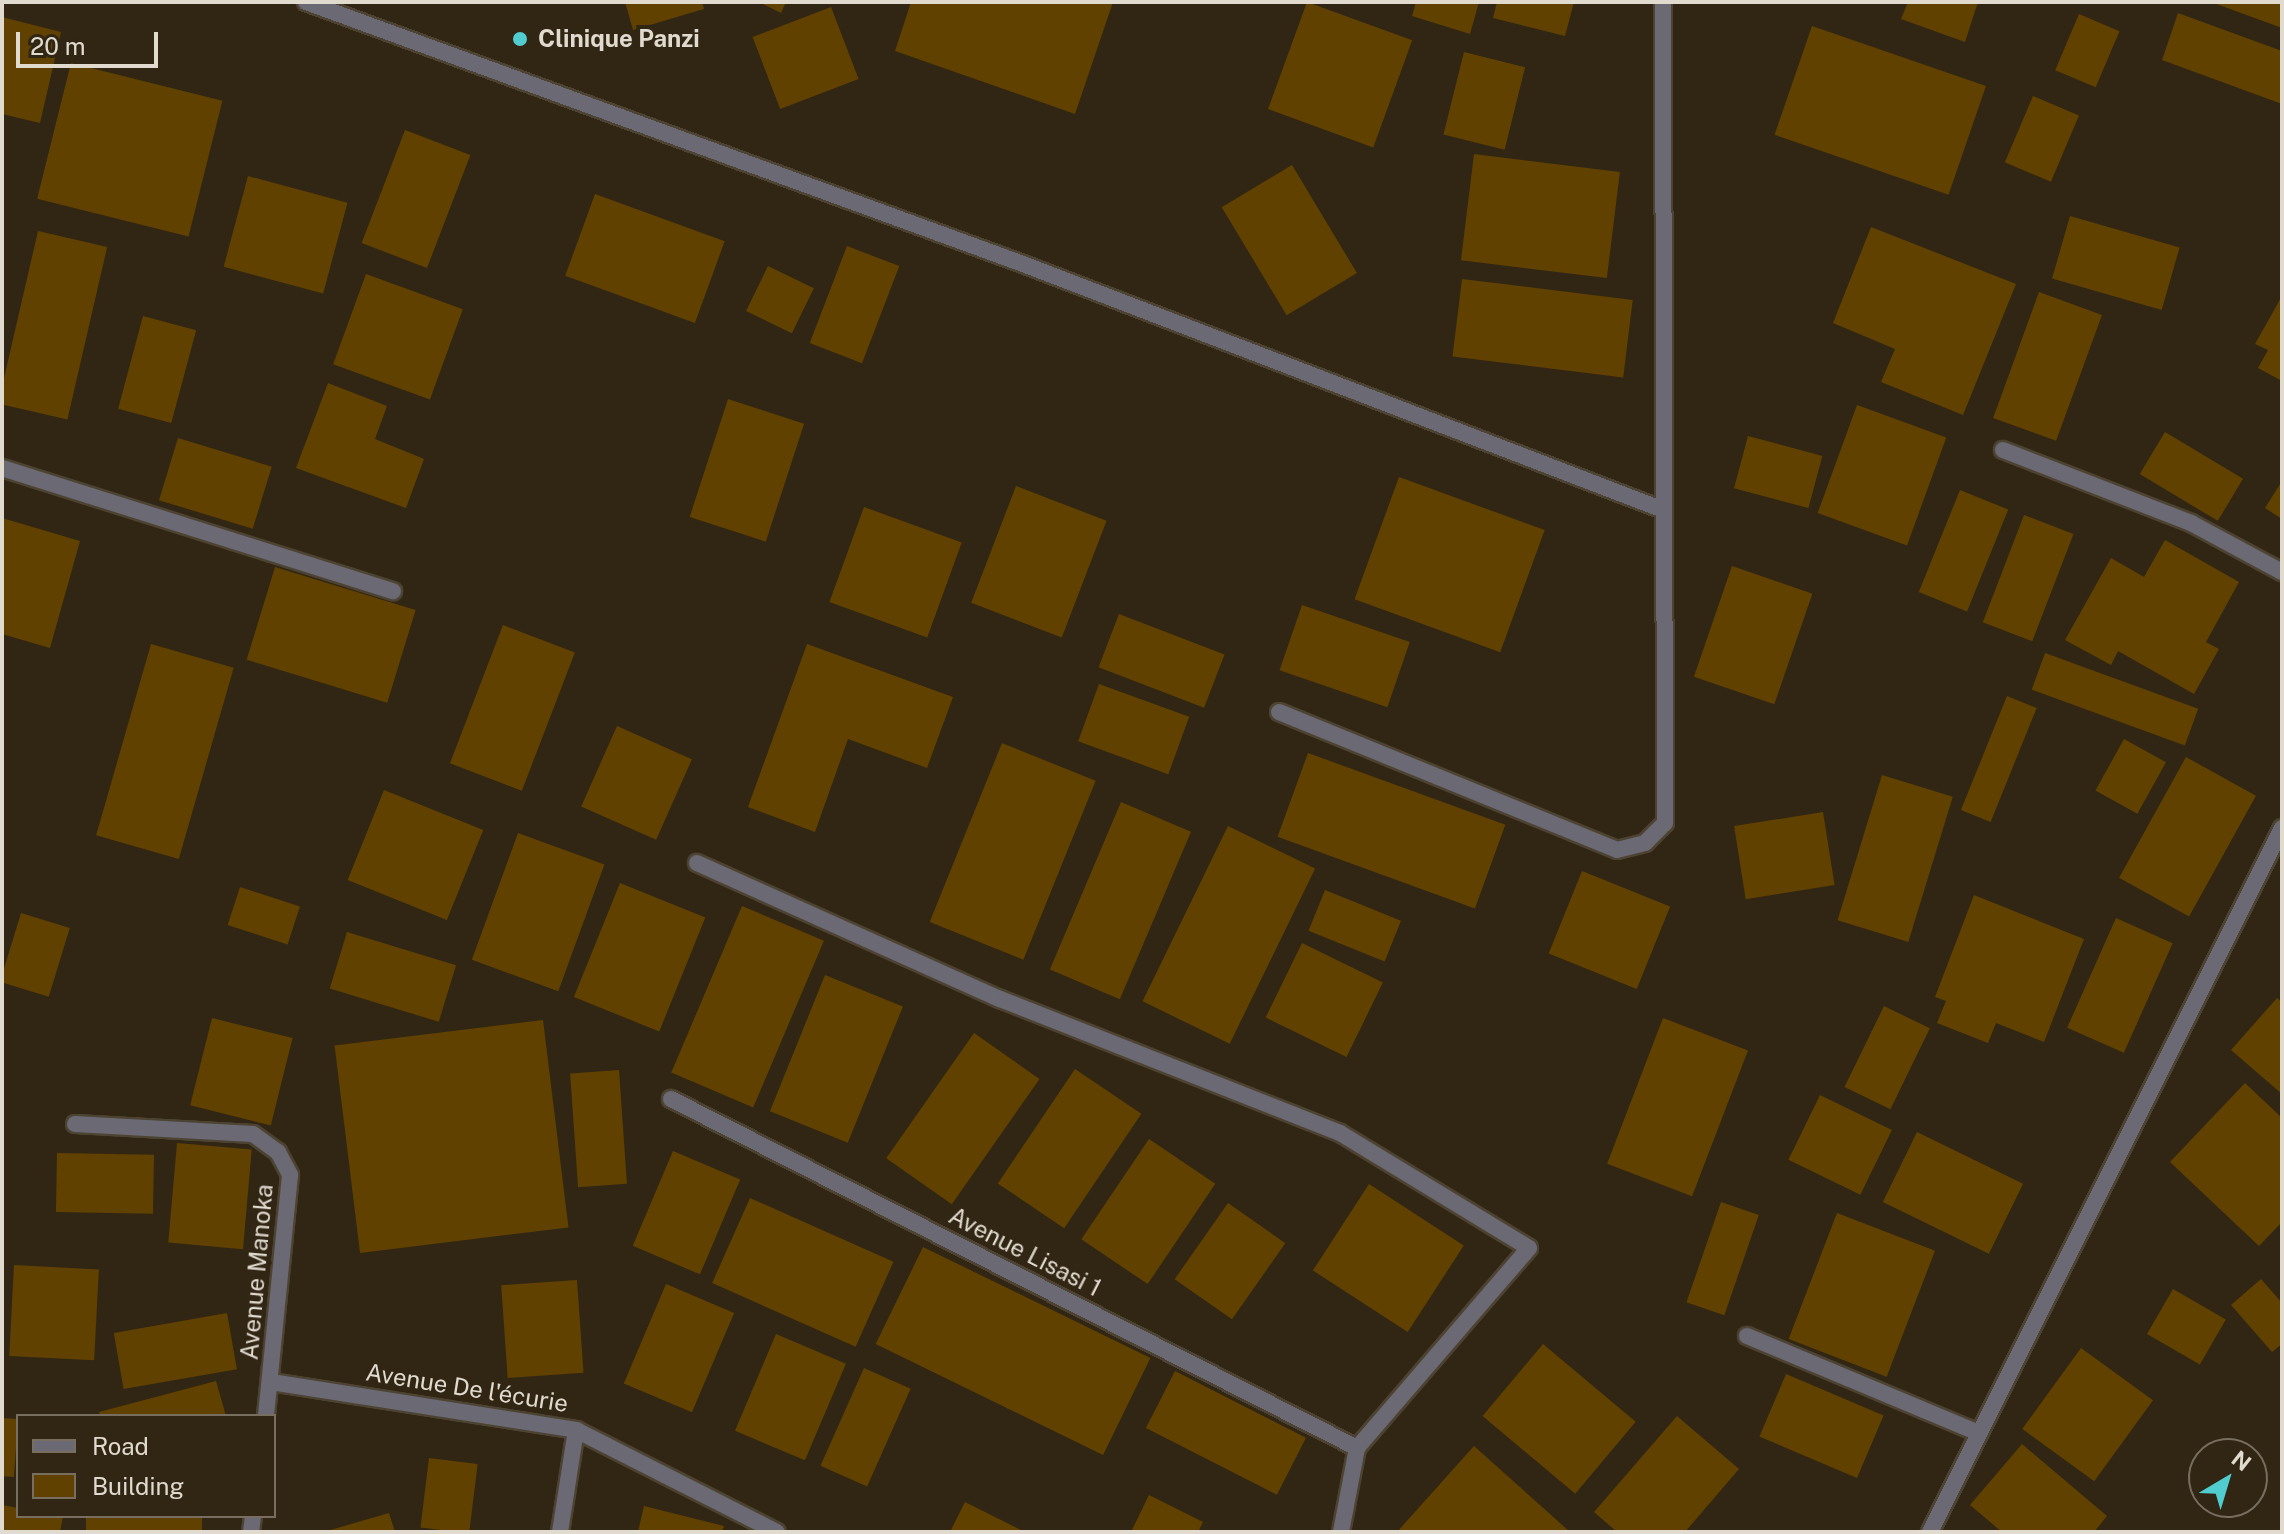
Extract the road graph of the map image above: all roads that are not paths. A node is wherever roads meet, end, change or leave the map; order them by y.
1 (306, 2) edge
2 (1663, 2) edge
3 (2003, 450) dead end
4 (2, 468) edge
5 (1661, 509) junction
6 (2282, 572) edge
7 (393, 591) dead end
8 (1279, 712) dead end
9 (2282, 828) edge
10 (697, 863) dead end
11 (671, 1099) dead end
12 (75, 1124) dead end
13 (1747, 1336) dead end
14 (271, 1382) junction
15 (266, 1414) edge
16 (576, 1430) junction
17 (1976, 1432) junction
18 (1357, 1448) junction
19 (560, 1532) edge
20 (777, 1532) edge
21 (1341, 1532) edge
22 (1930, 1532) edge

1 - 5 street
2 - 5 street
3 - 6 street
4 - 7 street
5 - 8 street
9 - 17 street
10 - 18 street
11 - 18 street, Avenue Lisasi 1
12 - 14 street, Avenue Manoka
13 - 17 street
14 - 15 street, Avenue Manoka
14 - 16 street, Avenue De l'écurie
16 - 19 street
16 - 20 street, Avenue De l'écurie
17 - 22 street
18 - 21 street

